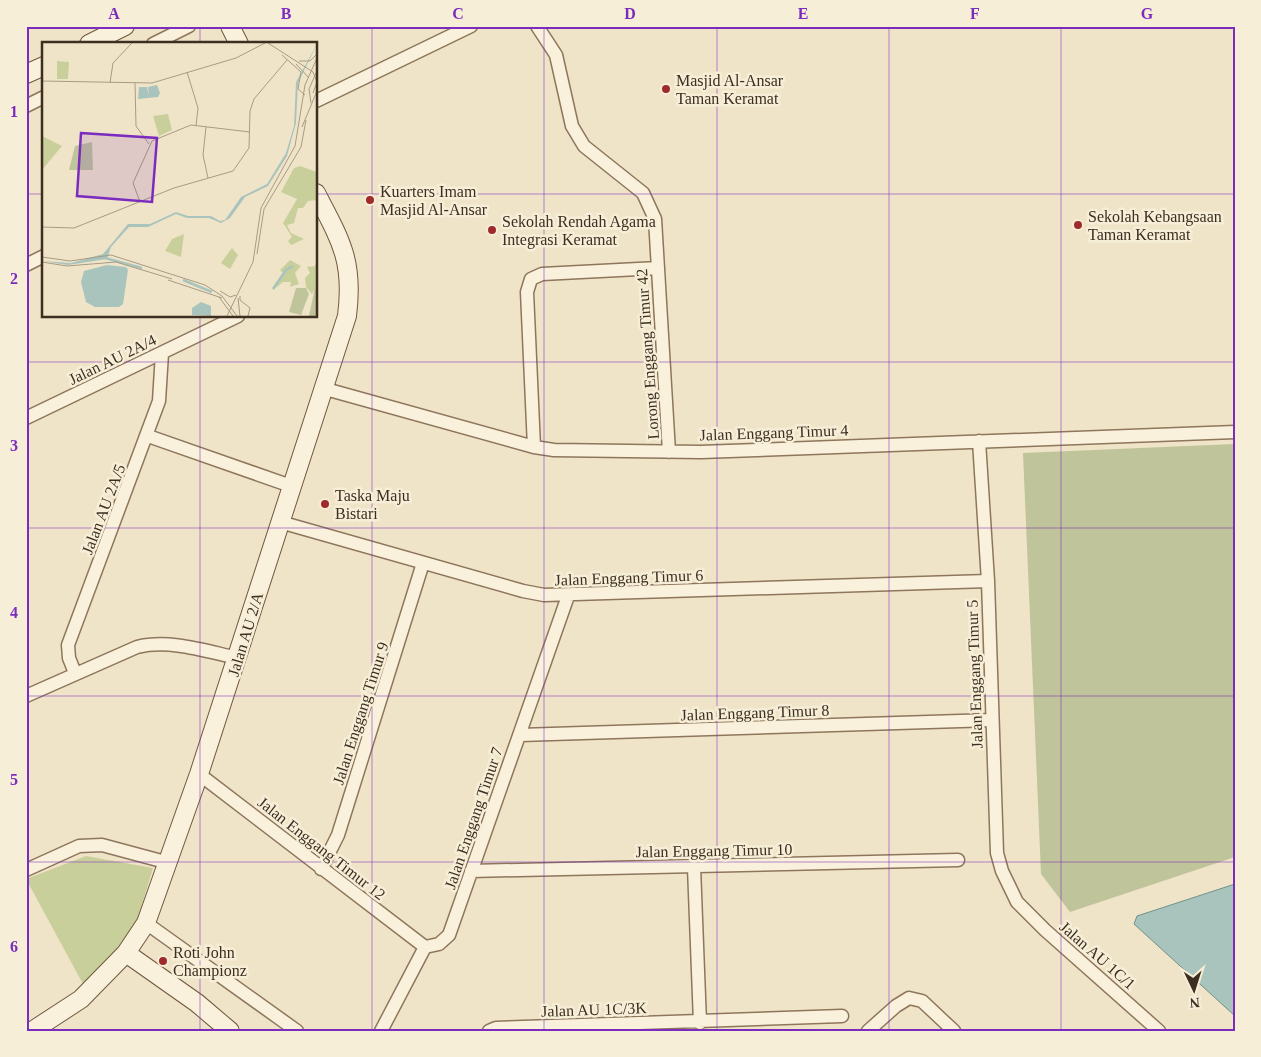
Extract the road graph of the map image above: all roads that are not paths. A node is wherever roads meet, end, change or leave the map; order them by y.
1 (125, 26) edge
2 (189, 26) edge
3 (230, 26) edge
4 (471, 26) edge
5 (537, 26) edge
6 (93, 42) edge
7 (157, 42) edge
8 (239, 42) edge
9 (42, 67) edge
10 (26, 74) edge
11 (42, 98) edge
12 (318, 100) edge
13 (26, 106) edge
14 (318, 197) edge
15 (42, 257) edge
16 (26, 265) edge
17 (658, 268) junction
18 (234, 318) edge
19 (162, 353) junction
20 (322, 388) junction
21 (26, 418) edge
22 (1235, 432) edge
23 (148, 436) junction
24 (979, 441) junction
25 (534, 447) junction
26 (669, 452) junction
27 (291, 486) junction
28 (280, 522) junction
29 (424, 563) junction
30 (988, 581) junction
31 (568, 596) junction
32 (238, 658) junction
33 (75, 673) junction
34 (26, 696) edge
35 (992, 720) junction
36 (520, 735) junction
37 (200, 774) junction
38 (958, 860) dead end
39 (169, 863) junction
40 (694, 868) junction
41 (320, 869) junction
42 (26, 870) edge
43 (471, 871) junction
44 (1017, 902) joint
45 (146, 923) junction
46 (425, 947) junction
47 (126, 953) junction
48 (842, 1016) dead end
49 (700, 1022) junction
50 (32, 1031) edge
51 (230, 1031) edge
52 (297, 1031) edge
53 (381, 1031) edge
54 (489, 1031) edge
55 (868, 1031) edge
56 (954, 1031) edge
57 (1159, 1031) edge

1 - 6 street
2 - 7 street
3 - 8 street
4 - 12 street
5 - 17 street, Lorong Enggang Timur 42
9 - 10 street
11 - 13 street
14 - 20 street, Jalan AU 2/A
15 - 16 street
17 - 25 street
17 - 26 street, Lorong Enggang Timur 42
18 - 19 street, Jalan AU 2A/4
19 - 21 street, Jalan AU 2A/4
19 - 23 street, Jalan AU 2A/5
20 - 25 street, Jalan Enggang Timur 4
20 - 27 street, Jalan AU 2/A
22 - 24 street, Jalan Enggang Timur 4
23 - 27 street
23 - 33 street, Jalan AU 2A/5
24 - 26 street, Jalan Enggang Timur 4
24 - 30 street, Jalan Enggang Timur 5
25 - 26 street, Jalan Enggang Timur 4
27 - 28 street, Jalan AU 2/A
28 - 29 street, Jalan Enggang Timur 6
28 - 32 street, Jalan AU 2/A
29 - 31 street, Jalan Enggang Timur 6
29 - 41 street, Jalan Enggang Timur 9
30 - 31 street, Jalan Enggang Timur 6
30 - 35 street, Jalan Enggang Timur 5
31 - 36 street, Jalan Enggang Timur 7
32 - 33 street
32 - 37 street, Jalan AU 2/A
33 - 34 street
35 - 36 street, Jalan Enggang Timur 8
35 - 44 street, Jalan Enggang Timur 5
36 - 43 street, Jalan Enggang Timur 7
37 - 39 street, Jalan AU 2/A
37 - 41 street, Jalan Enggang Timur 12
38 - 40 street, Jalan Enggang Timur 10
39 - 42 street
39 - 45 street, Jalan AU 2/A
40 - 43 street, Jalan Enggang Timur 10
40 - 49 street
41 - 46 street, Jalan Enggang Timur 12
43 - 46 street, Jalan Enggang Timur 7
44 - 57 street, Jalan AU 1C/1
45 - 47 street, Jalan AU 2/A
45 - 52 street
46 - 53 street
47 - 50 street, Jalan AU 2/A
47 - 51 street
48 - 49 street, Jalan AU 1C/3K
49 - 54 street, Jalan AU 1C/3K
55 - 56 street

